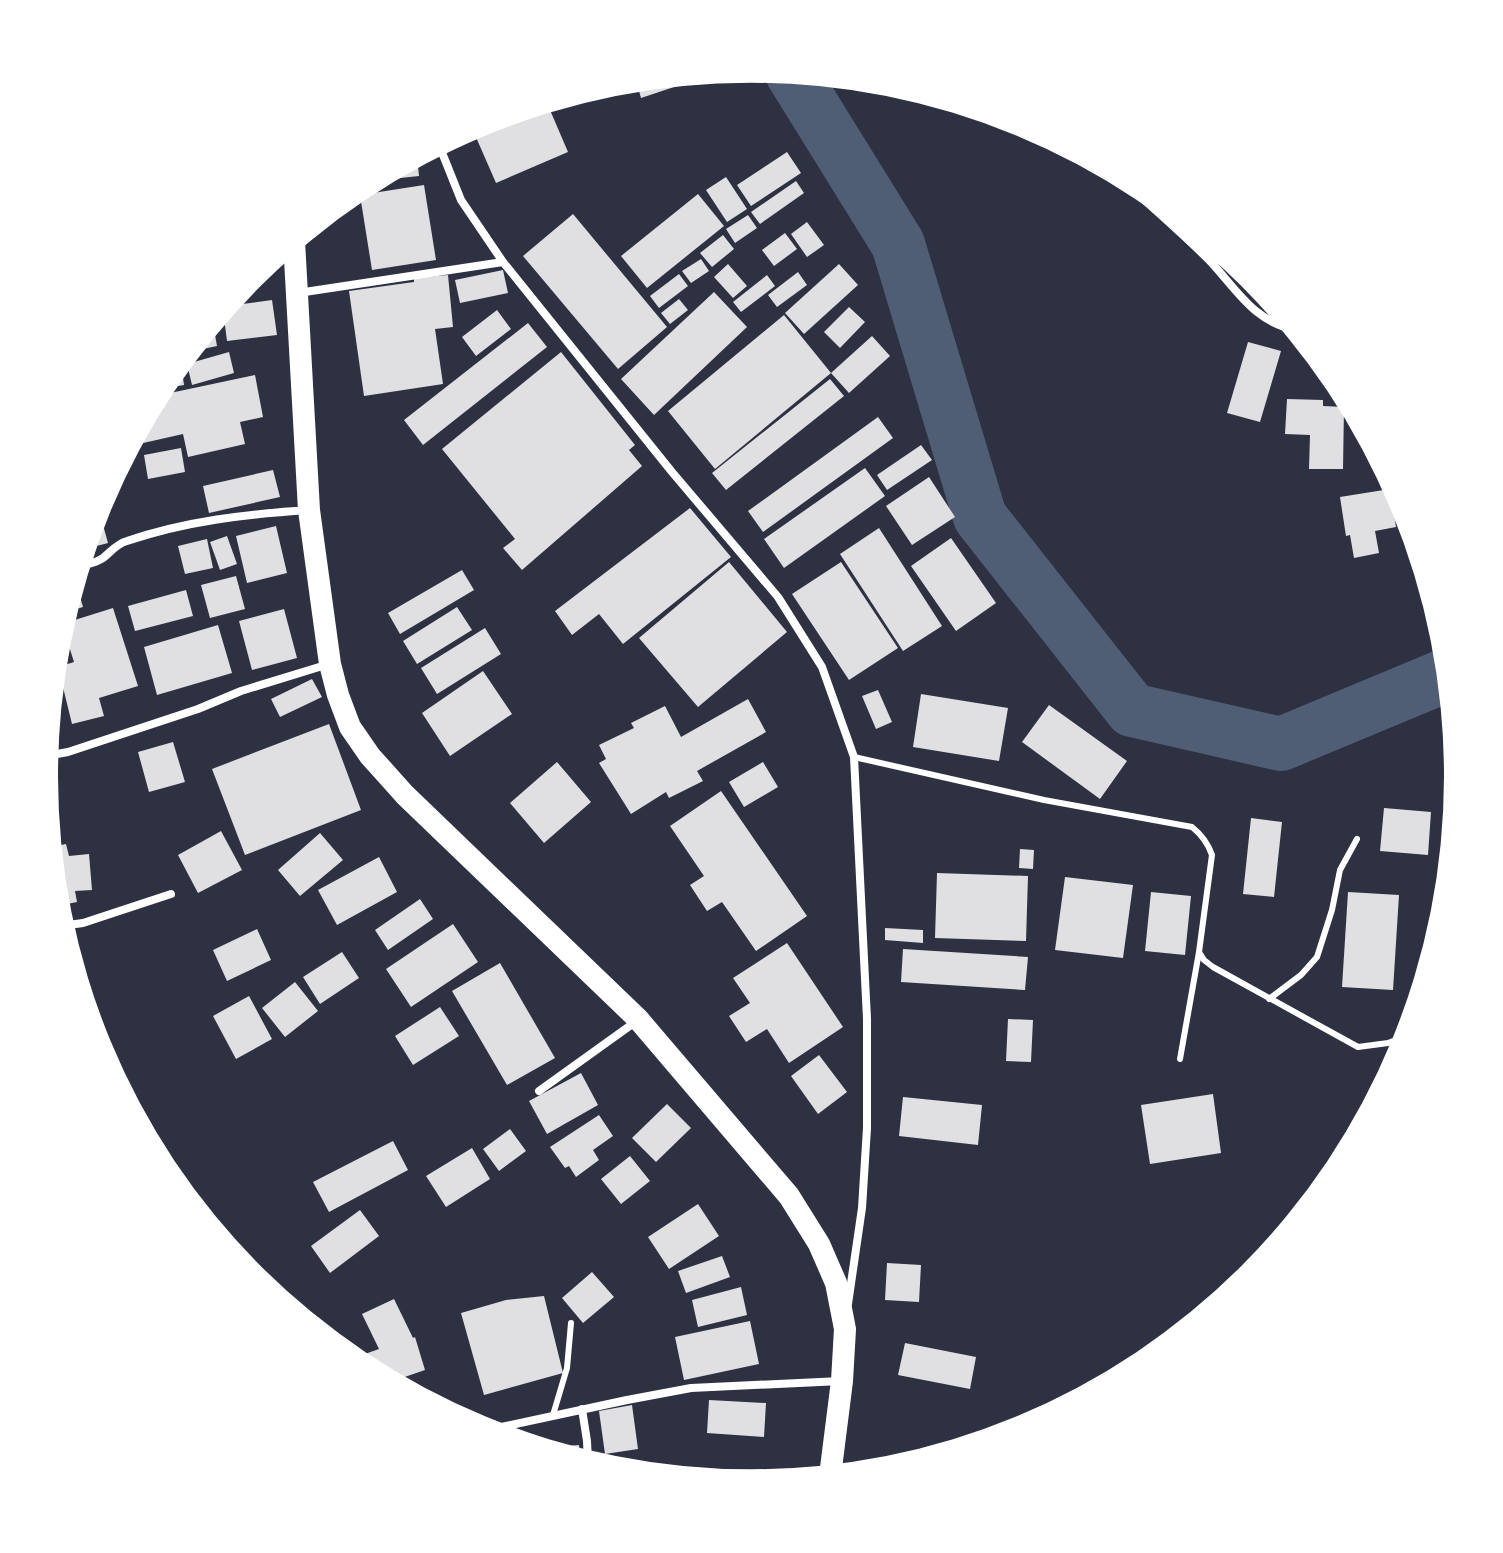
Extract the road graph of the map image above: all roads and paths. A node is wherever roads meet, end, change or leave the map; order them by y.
1 (443, 156) edge
2 (1165, 220) edge
3 (295, 255) edge
4 (1215, 260) edge
5 (1210, 261) junction
6 (503, 262) junction
7 (296, 293) junction
8 (1278, 325) edge
9 (309, 510) junction
10 (92, 563) edge
11 (330, 664) junction
12 (58, 754) edge
13 (854, 757) junction
14 (1357, 839) dead end
15 (171, 894) dead end
16 (74, 924) edge
17 (1199, 952) junction
18 (1269, 999) junction
19 (638, 1019) junction
20 (1392, 1041) edge
21 (1180, 1059) dead end
22 (539, 1091) dead end
23 (571, 1323) dead end
24 (845, 1329) junction
25 (842, 1381) junction
26 (582, 1409) junction
27 (553, 1415) junction
28 (508, 1425) edge
29 (587, 1450) edge
30 (831, 1465) edge

1 - 6 street
2 - 5 street
3 - 7 highway
4 - 5 street
5 - 8 street
6 - 7 street
6 - 13 street
7 - 9 highway
9 - 10 street
9 - 11 highway
11 - 12 street
11 - 19 highway
13 - 17 lane
13 - 24 street
14 - 18 lane
15 - 16 street
17 - 18 lane
17 - 21 lane
18 - 20 lane
19 - 22 street
19 - 24 highway
23 - 27 lane
24 - 25 highway
25 - 26 street
25 - 30 highway
26 - 27 street
26 - 29 street
27 - 28 street

